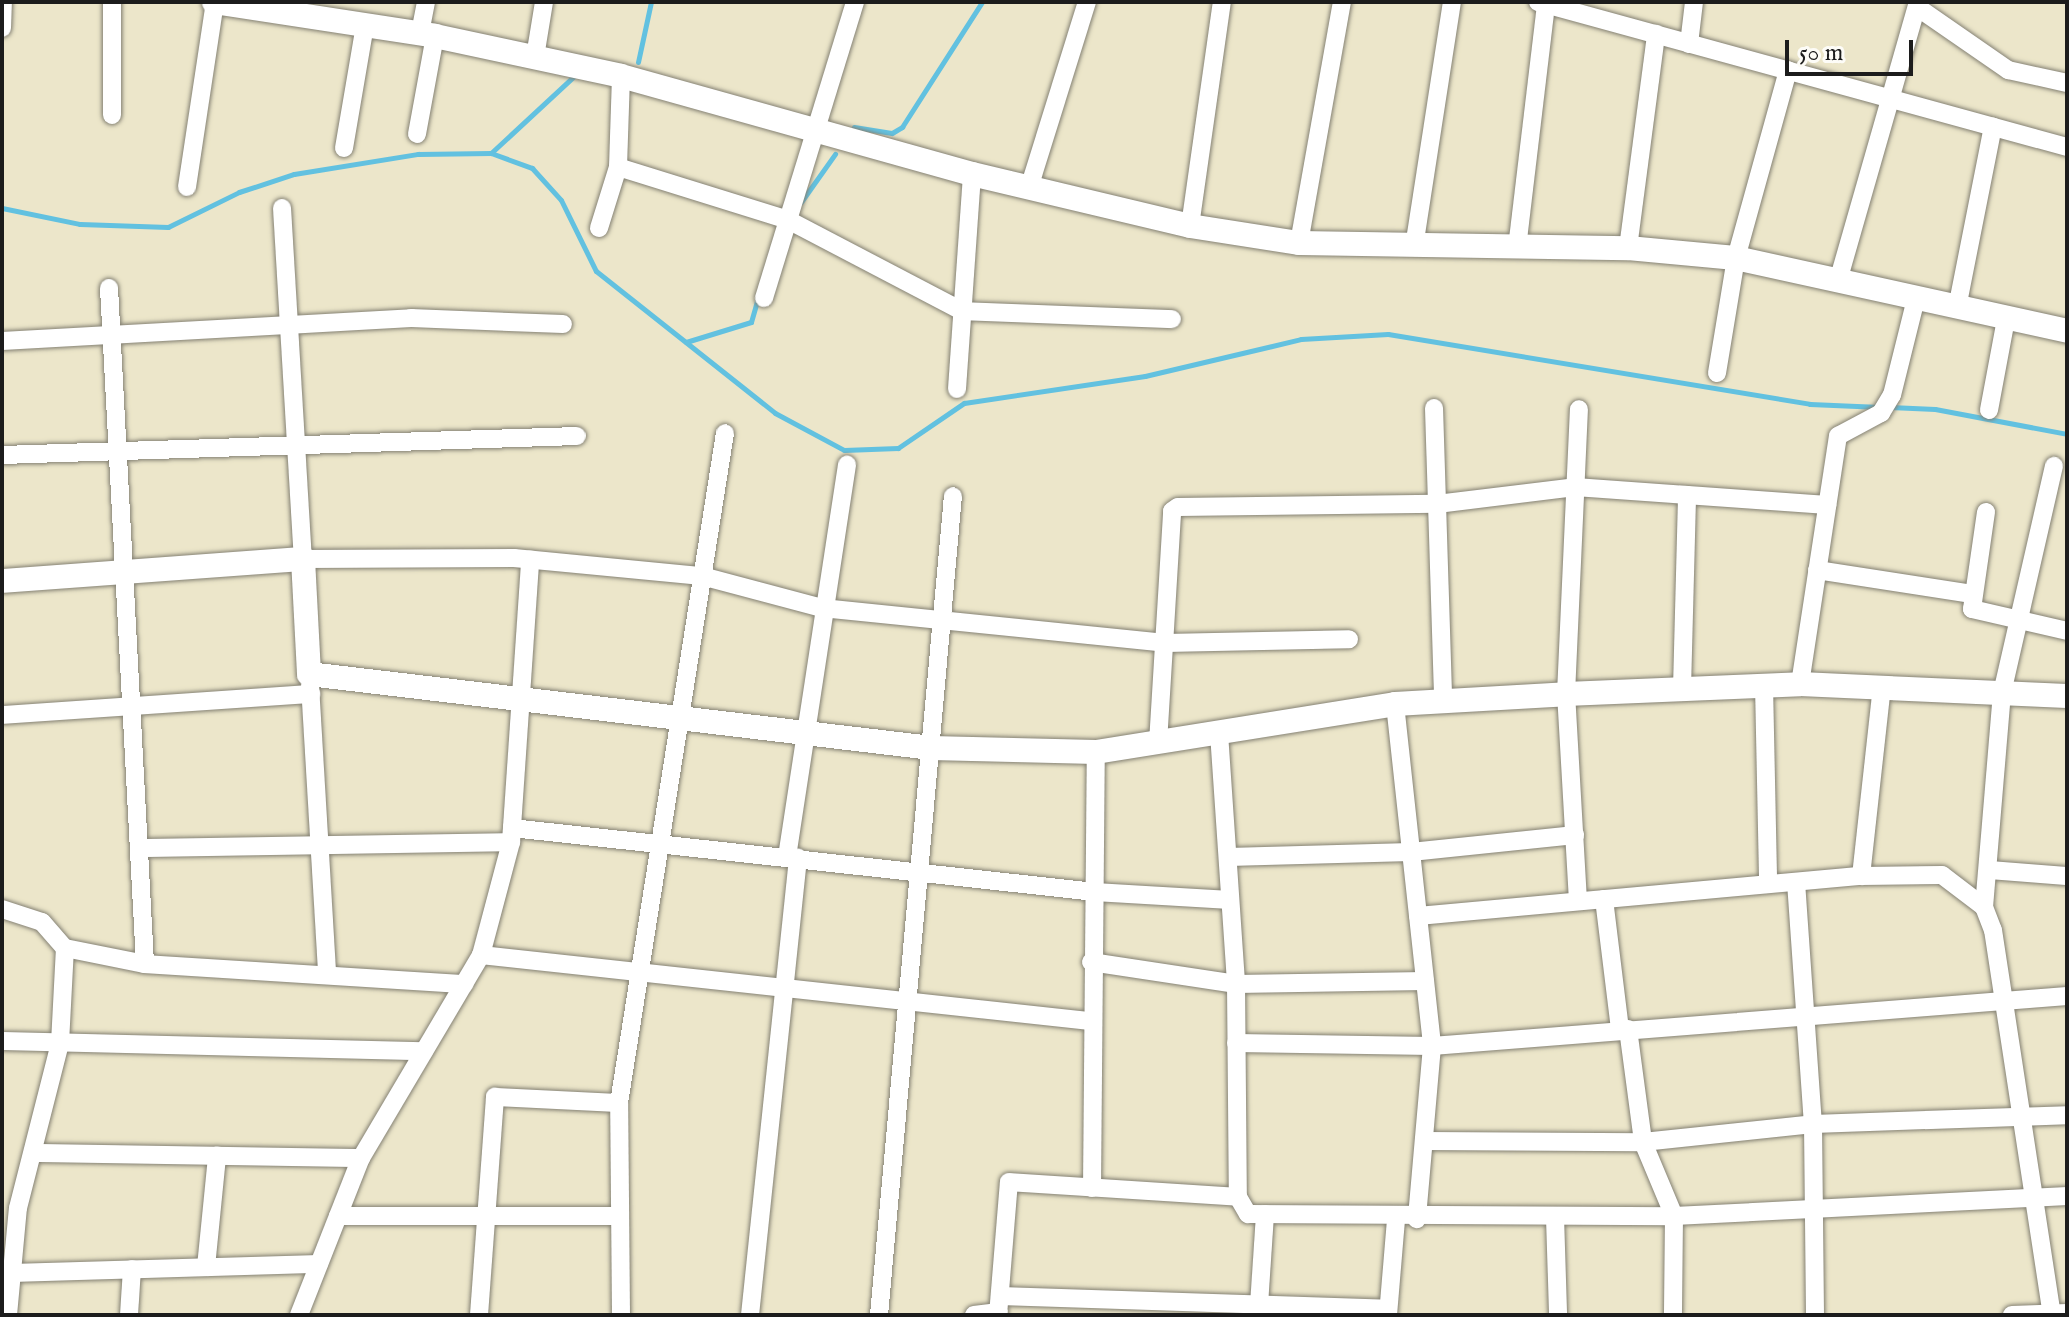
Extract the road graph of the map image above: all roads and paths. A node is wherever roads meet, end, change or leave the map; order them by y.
1 (3, 2) edge
2 (112, 2) edge
3 (214, 2) edge
4 (426, 2) edge
5 (544, 2) edge
6 (855, 2) edge
7 (1087, 2) edge
8 (1222, 2) edge
9 (1342, 2) edge
10 (1452, 2) edge
11 (1694, 2) edge
12 (1542, 3) edge
13 (1917, 4) edge
14 (308, 9) edge
15 (365, 25) junction
16 (2, 28) edge
17 (427, 34) junction
18 (1656, 34) junction
19 (1689, 44) junction
20 (535, 57) junction
21 (1788, 70) junction
22 (621, 76) junction
23 (2067, 83) edge
24 (1893, 99) junction
25 (112, 115) dead end
26 (1993, 127) junction
27 (815, 133) junction
28 (417, 134) dead end
29 (2067, 147) edge
30 (344, 148) dead end
31 (618, 167) junction
32 (972, 174) junction
33 (187, 187) dead end
34 (1029, 188) junction
35 (282, 208) dead end
36 (788, 220) junction
37 (1190, 226) junction
38 (599, 228) dead end
39 (1299, 243) junction
40 (1414, 247) junction
41 (1517, 248) junction
42 (1628, 248) junction
43 (1736, 258) junction
44 (1838, 281) junction
45 (109, 288) dead end
46 (764, 298) dead end
47 (1916, 299) junction
48 (1957, 308) junction
49 (962, 311) junction
50 (1172, 319) dead end
51 (2006, 319) junction
52 (563, 324) dead end
53 (289, 325) junction
54 (2067, 331) edge
55 (112, 335) junction
56 (2, 341) edge
57 (1717, 373) dead end
58 (957, 389) dead end
59 (1434, 408) dead end
60 (1579, 409) dead end
61 (1989, 410) dead end
62 (725, 433) dead end
63 (577, 436) dead end
64 (296, 442) junction
65 (118, 450) junction
66 (2, 455) edge
67 (847, 465) dead end
68 (2054, 466) dead end
69 (1575, 487) junction
70 (1687, 495) junction
71 (953, 496) dead end
72 (1437, 504) junction
73 (1827, 505) junction
74 (1986, 512) dead end
75 (303, 559) junction
76 (530, 560) junction
77 (1817, 570) junction
78 (123, 571) junction
79 (702, 576) junction
80 (2, 581) edge
81 (1972, 594) junction
82 (822, 608) junction
83 (942, 618) junction
84 (2018, 621) junction
85 (2067, 631) edge
86 (1349, 639) dead end
87 (1165, 643) junction
88 (310, 684) junction
89 (1800, 684) junction
90 (1764, 685) junction
91 (1882, 687) junction
92 (1682, 689) junction
93 (2002, 693) junction
94 (1566, 694) junction
95 (522, 696) junction
96 (2067, 696) edge
97 (1443, 701) junction
98 (1395, 704) junction
99 (129, 706) junction
100 (2, 715) edge
101 (680, 716) junction
102 (805, 732) junction
103 (1219, 733) junction
104 (1158, 743) junction
105 (931, 748) junction
106 (1096, 752) junction
107 (511, 835) junction
108 (1575, 835) junction
109 (319, 843) junction
110 (660, 843) junction
111 (140, 848) junction
112 (1411, 852) junction
113 (1228, 857) junction
114 (793, 858) junction
115 (1989, 870) junction
116 (919, 871) junction
117 (1861, 876) junction
118 (2067, 876) edge
119 (1796, 882) junction
120 (1768, 884) junction
121 (1095, 892) junction
122 (1604, 899) junction
123 (1230, 900) junction
124 (1578, 901) junction
125 (1984, 907) junction
126 (2, 909) edge
127 (1418, 916) junction
128 (65, 948) junction
129 (481, 955) junction
130 (1091, 962) junction
131 (145, 964) junction
132 (640, 974) junction
133 (327, 975) junction
134 (1425, 981) junction
135 (464, 984) junction
136 (1236, 984) junction
137 (784, 989) junction
138 (2067, 996) edge
139 (2004, 997) junction
140 (908, 1002) junction
141 (1805, 1014) junction
142 (1090, 1021) junction
143 (1624, 1029) junction
144 (2, 1041) edge
145 (60, 1043) junction
146 (1236, 1043) junction
147 (1432, 1046) junction
148 (424, 1051) junction
149 (619, 1103) junction
150 (2067, 1115) edge
151 (2019, 1118) junction
152 (1813, 1124) junction
153 (1424, 1141) junction
154 (1643, 1142) junction
155 (33, 1153) junction
156 (217, 1156) junction
157 (361, 1158) junction
158 (1092, 1188) junction
159 (2067, 1196) edge
160 (1238, 1197) junction
161 (2032, 1198) junction
162 (1813, 1212) junction
163 (1265, 1214) junction
164 (338, 1216) junction
165 (486, 1216) junction
166 (620, 1216) junction
167 (1674, 1216) junction
168 (1555, 1217) junction
169 (1396, 1219) junction
170 (1417, 1219) junction
171 (319, 1264) junction
172 (206, 1267) junction
173 (132, 1269) junction
174 (12, 1273) junction
175 (1259, 1305) junction
176 (999, 1308) edge
177 (1388, 1312) edge
178 (303, 1314) edge
179 (2057, 1314) edge
180 (8, 1315) edge
181 (129, 1315) edge
182 (479, 1315) edge
183 (621, 1315) edge
184 (750, 1315) edge
185 (879, 1315) edge
186 (974, 1315) edge
187 (1558, 1315) edge
188 (1673, 1315) edge
189 (1815, 1315) edge
190 (2012, 1315) edge

1 - 16 street
2 - 25 street
3 - 14 street
3 - 33 street
4 - 17 street
5 - 20 street
6 - 27 street
7 - 34 street
8 - 37 street
9 - 39 street
10 - 40 street
11 - 19 street
12 - 18 street
12 - 41 street
13 - 23 street
13 - 24 street
14 - 15 street
15 - 17 street
15 - 30 street
17 - 20 street
17 - 28 street
18 - 19 street
18 - 42 street
19 - 21 street
20 - 22 street
21 - 24 street
21 - 43 street
22 - 27 street
22 - 31 street
24 - 26 street
24 - 44 street
26 - 29 street
26 - 48 street
27 - 32 street
27 - 36 street
31 - 36 street
31 - 38 street
32 - 34 street
32 - 49 street
34 - 37 street
35 - 53 street
36 - 46 street
36 - 49 street
37 - 39 street
39 - 40 street
40 - 41 street
41 - 42 street
42 - 43 street
43 - 44 street
43 - 57 street
44 - 47 street
45 - 55 street
47 - 48 street
47 - 73 street
48 - 51 street
49 - 50 street
49 - 58 street
51 - 54 street
51 - 61 street
52 - 53 street
53 - 55 street
53 - 64 street
55 - 56 street
55 - 65 street
59 - 72 street
60 - 69 street
62 - 79 street
63 - 64 street
64 - 65 street
64 - 75 street
65 - 66 street
65 - 78 street
67 - 82 street
68 - 84 street
69 - 70 street
69 - 72 street
69 - 94 street
70 - 73 street
70 - 92 street
71 - 83 street
72 - 87 street
72 - 97 street
73 - 77 street
74 - 81 street
75 - 76 street
75 - 78 street
75 - 88 street
76 - 79 street
76 - 95 street
77 - 81 street
77 - 89 street
78 - 80 street
78 - 99 street
79 - 82 street
79 - 101 street
81 - 84 street
82 - 83 street
82 - 102 street
83 - 87 street
83 - 105 street
84 - 85 street
84 - 93 street
86 - 87 street
87 - 104 street
88 - 95 street
88 - 99 street
88 - 109 street
89 - 90 street
89 - 91 street
90 - 92 street
90 - 120 street
91 - 93 street
91 - 117 street
92 - 94 street
93 - 96 street
93 - 115 street
94 - 97 street
94 - 108 street
95 - 101 street
95 - 107 street
97 - 98 street
98 - 103 street
98 - 112 street
99 - 100 street
99 - 111 street
101 - 102 street
101 - 110 street
102 - 105 street
102 - 114 street
103 - 104 street
103 - 113 street
104 - 106 street
105 - 106 street
105 - 116 street
106 - 121 street
107 - 109 street
107 - 110 street
107 - 129 street
108 - 112 street
108 - 124 street
109 - 111 street
109 - 133 street
110 - 114 street
110 - 132 street
111 - 131 street
112 - 113 street
112 - 127 street
113 - 123 street
114 - 116 street
114 - 137 street
115 - 118 street
115 - 125 street
116 - 121 street
116 - 140 street
117 - 119 street
117 - 125 street
119 - 120 street
119 - 141 street
120 - 122 street
121 - 123 street
121 - 130 street
122 - 124 street
122 - 143 street
123 - 136 street
124 - 127 street
125 - 139 street
126 - 128 street
127 - 134 street
128 - 131 street
128 - 145 street
129 - 132 street
129 - 135 street
130 - 136 street
130 - 142 street
131 - 133 street
132 - 137 street
132 - 149 street
133 - 135 street
134 - 136 street
134 - 147 street
135 - 148 street
136 - 146 street
137 - 140 street
137 - 184 street
138 - 139 street
139 - 141 street
139 - 151 street
140 - 142 street
140 - 185 street
141 - 143 street
141 - 152 street
142 - 158 street
143 - 147 street
143 - 154 street
144 - 145 street
145 - 148 street
145 - 155 street
146 - 147 street
146 - 160 street
147 - 153 street
148 - 157 street
149 - 165 street
149 - 166 street
150 - 151 street
151 - 152 street
151 - 161 street
152 - 154 street
152 - 162 street
153 - 154 street
153 - 170 street
154 - 167 street
155 - 156 street
155 - 174 street
156 - 157 street
156 - 172 street
157 - 164 street
158 - 160 street
158 - 176 street
159 - 161 street
160 - 163 street
161 - 162 street
161 - 179 street
162 - 167 street
162 - 189 street
163 - 169 street
163 - 175 street
164 - 165 street
164 - 171 street
165 - 166 street
165 - 182 street
166 - 183 street
167 - 168 street
167 - 188 street
168 - 170 street
168 - 187 street
169 - 170 street
169 - 177 street
171 - 172 street
171 - 178 street
172 - 173 street
173 - 174 street
173 - 181 street
174 - 180 street
175 - 176 street
175 - 177 street
176 - 186 street
179 - 190 street

